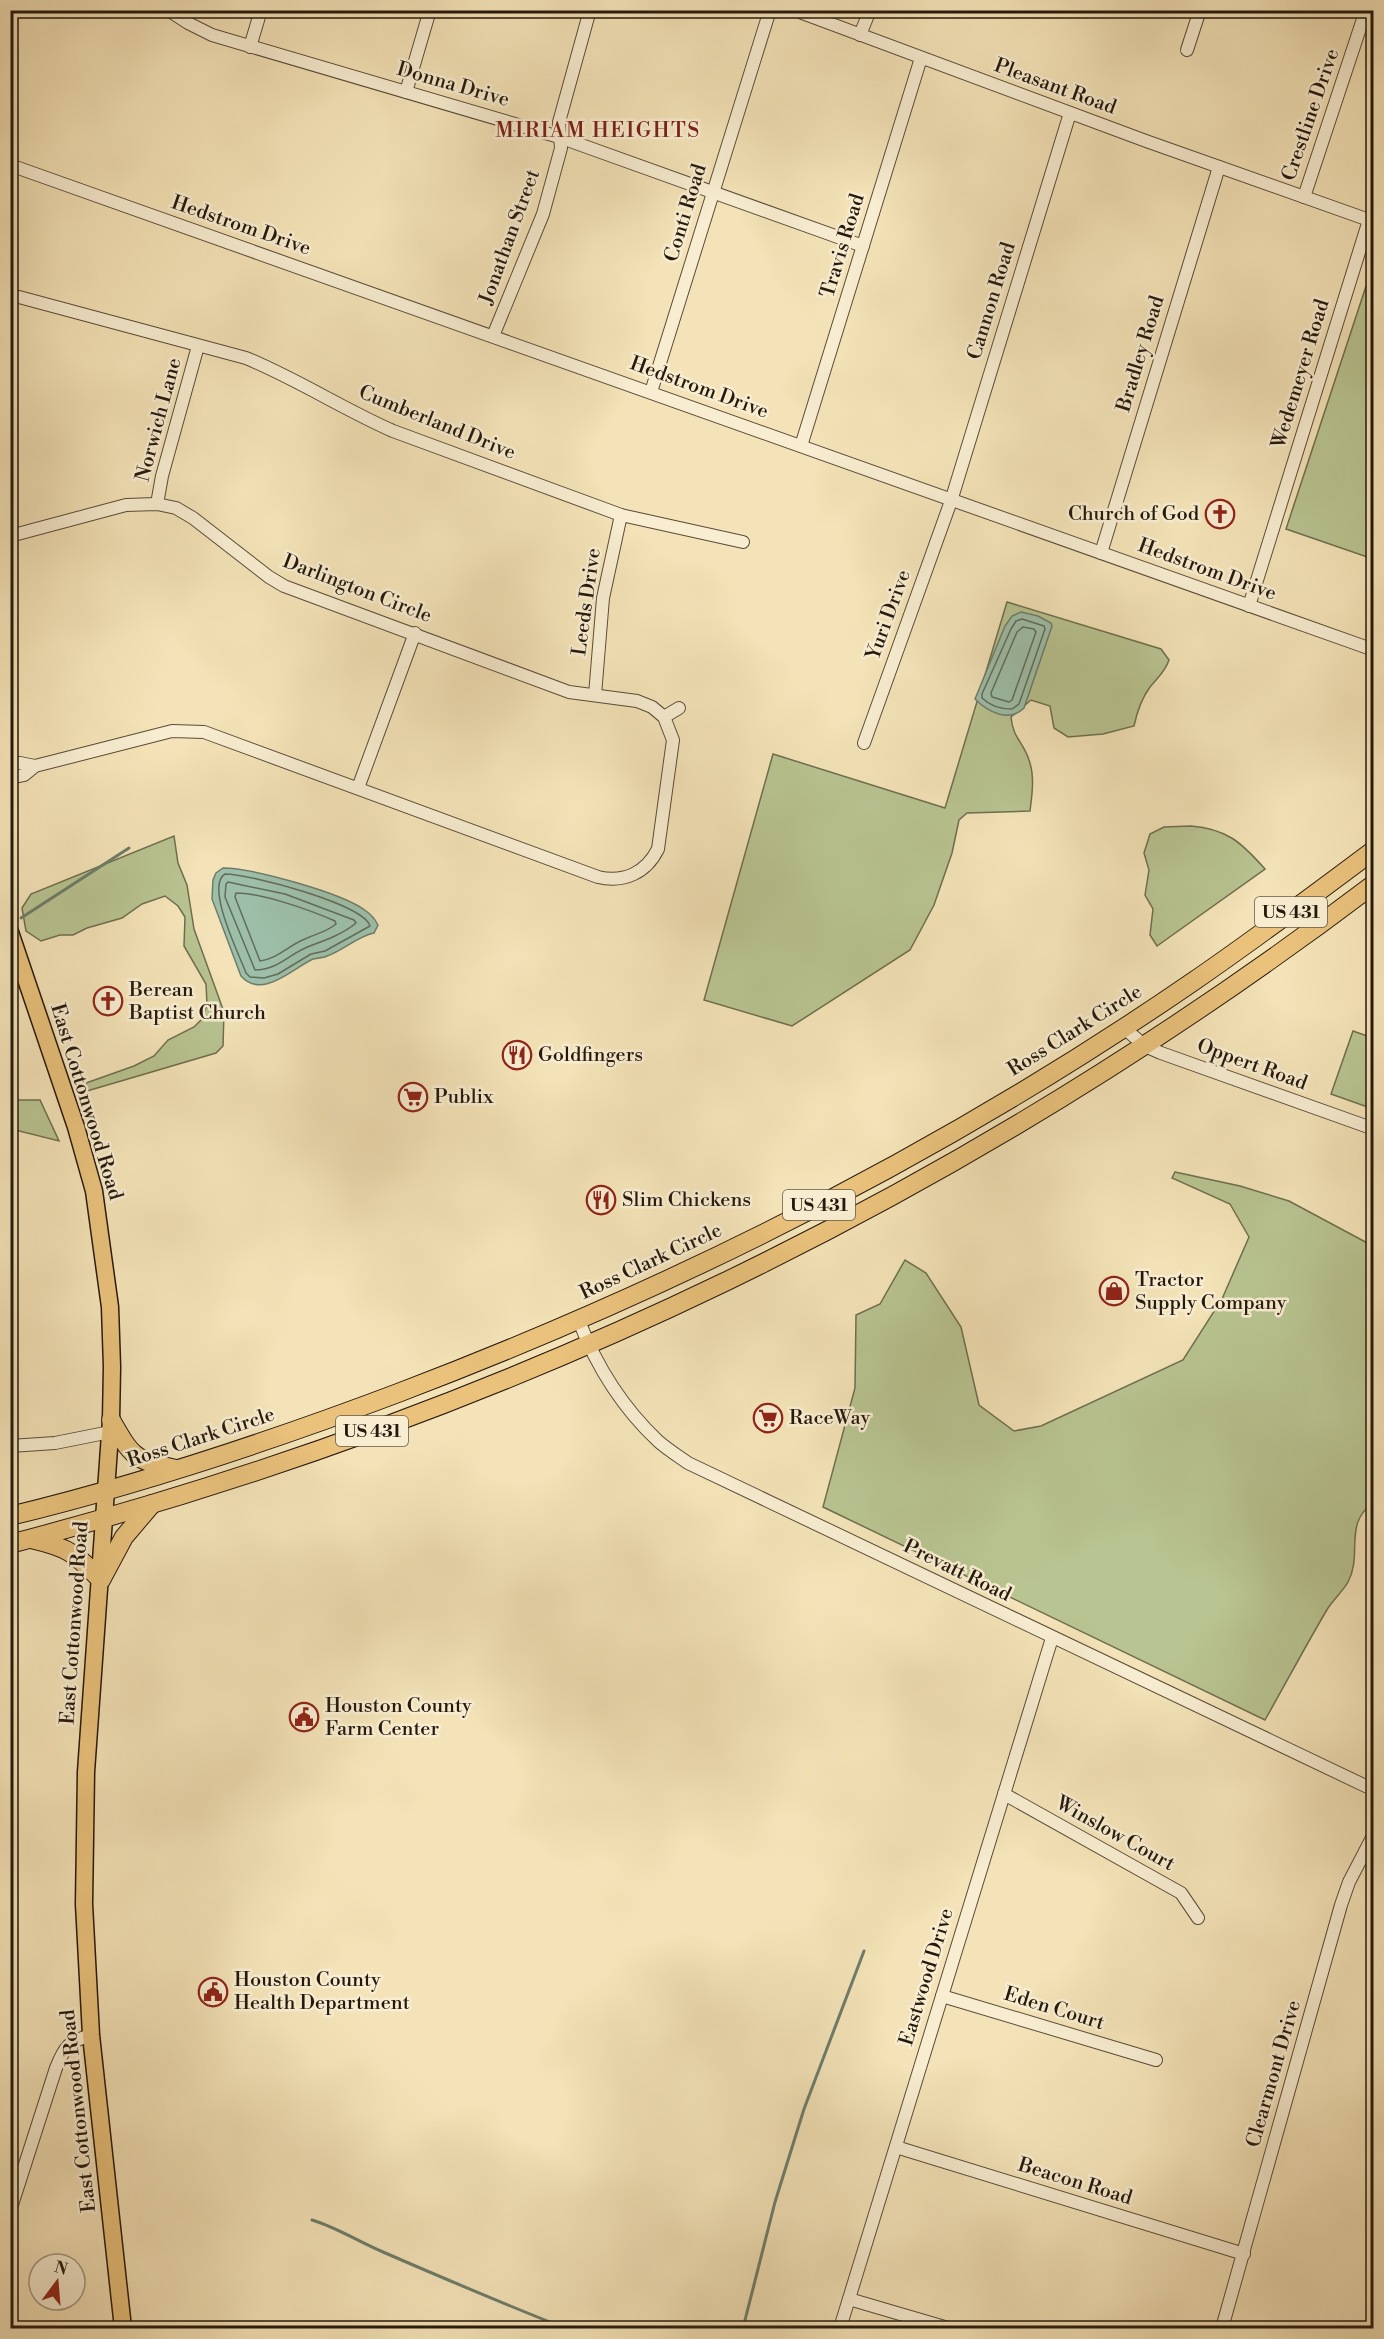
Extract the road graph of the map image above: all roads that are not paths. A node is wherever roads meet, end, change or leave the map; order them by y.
1 (168, 10) edge
2 (261, 10) edge
3 (430, 10) edge
4 (590, 10) edge
5 (770, 10) edge
6 (794, 10) edge
7 (870, 10) edge
8 (1200, 10) edge
9 (1366, 10) edge
10 (860, 35) junction
11 (250, 47) junction
12 (1187, 50) dead end
13 (921, 58) junction
14 (406, 92) junction
15 (1070, 113) junction
16 (559, 137) junction
17 (10, 165) edge
18 (1219, 167) junction
19 (713, 192) junction
20 (1304, 197) junction
21 (863, 246) junction
22 (19, 297) dead end
23 (493, 336) junction
24 (198, 346) junction
25 (651, 392) junction
26 (801, 446) junction
27 (951, 501) junction
28 (157, 504) junction
29 (621, 515) junction
30 (10, 536) edge
31 (743, 542) dead end
32 (1101, 553) junction
33 (1249, 606) junction
34 (415, 633) junction
35 (1374, 650) edge
36 (595, 695) junction
37 (679, 708) dead end
38 (664, 717) junction
39 (864, 743) dead end
40 (10, 765) edge
41 (35, 766) junction
42 (10, 778) edge
43 (358, 788) junction
44 (1374, 850) edge
45 (1374, 884) edge
46 (10, 932) edge
47 (1124, 1028) junction
48 (1145, 1046) junction
49 (1374, 1130) edge
50 (885, 1171) junction
51 (900, 1193) junction
52 (579, 1320) junction
53 (589, 1346) junction
54 (445, 1375) junction
55 (440, 1406) junction
56 (110, 1426) junction
57 (10, 1446) edge
58 (177, 1470) junction
59 (105, 1491) junction
60 (152, 1504) junction
61 (10, 1516) edge
62 (103, 1519) junction
63 (29, 1539) junction
64 (10, 1544) edge
65 (101, 1580) junction
66 (1052, 1638) junction
67 (1374, 1790) edge
68 (1004, 1794) junction
69 (1374, 1834) edge
70 (1198, 1917) dead end
71 (942, 1996) junction
72 (92, 2035) junction
73 (1156, 2060) dead end
74 (896, 2147) junction
75 (10, 2211) edge
76 (1244, 2254) junction
77 (849, 2299) junction
78 (123, 2328) edge
79 (840, 2328) edge
80 (948, 2328) edge
81 (1222, 2328) edge

1 - 11 street, Donna Drive
2 - 11 street
3 - 14 street
4 - 16 street, Jonathan Street
5 - 19 street, Conti Road
6 - 10 street, Pleasant Road
7 - 10 street
8 - 12 street
9 - 20 street, Crestline Drive
10 - 13 street, Pleasant Road
11 - 14 street, Donna Drive
13 - 15 street, Pleasant Road
13 - 21 street, Travis Road
14 - 16 street, Donna Drive
15 - 18 street, Pleasant Road
15 - 27 street, Cannon Road
16 - 19 street, Donna Drive
16 - 23 street, Jonathan Street
17 - 23 street, Hedstrom Drive
18 - 20 street, Pleasant Road
18 - 32 street, Bradley Road
19 - 21 street, Donna Drive
19 - 25 street, Conti Road
20 - 33 street, Wedemeyer Road
21 - 26 street, Travis Road
22 - 24 street, Cumberland Drive
23 - 25 street, Hedstrom Drive
24 - 28 street, Norwich Lane
24 - 29 street, Cumberland Drive
25 - 26 street, Hedstrom Drive
26 - 27 street, Hedstrom Drive
27 - 32 street, Hedstrom Drive
27 - 39 street, Yuri Drive
28 - 30 street, Darlington Circle
28 - 34 street, Darlington Circle
29 - 31 street, Cumberland Drive
29 - 36 street, Leeds Drive
32 - 33 street, Hedstrom Drive
33 - 35 street, Hedstrom Drive
34 - 36 street, Darlington Circle
34 - 43 street
36 - 38 street, Darlington Circle
37 - 38 street
38 - 43 street
40 - 41 street
41 - 42 street
41 - 43 street
44 - 47 highway, Ross Clark Circle / US 431
45 - 48 highway, US 431
46 - 56 main road, East Cottonwood Road
47 - 48 street, Oppert Road
47 - 50 highway, Ross Clark Circle / US 431
48 - 49 street, Oppert Road
48 - 51 highway, US 431
50 - 51 highway
50 - 52 highway, Ross Clark Circle / US 431
51 - 53 highway, US 431
52 - 53 street, Prevatt Road
52 - 54 highway, Ross Clark Circle / US 431
53 - 55 highway, US 431
53 - 66 street, Prevatt Road
54 - 55 highway
54 - 58 highway, Ross Clark Circle / US 431
55 - 60 highway, US 431
56 - 57 street
56 - 58 highway
56 - 59 main road, East Cottonwood Road
58 - 59 highway, Ross Clark Circle / US 431
59 - 61 highway, Ross Clark Circle / US 431
59 - 62 main road, East Cottonwood Road
60 - 62 highway, US 431
60 - 65 highway
62 - 63 highway, US 431
62 - 65 main road, East Cottonwood Road
63 - 64 highway, US 431
63 - 65 highway
65 - 72 main road, East Cottonwood Road
66 - 67 street, Prevatt Road
66 - 68 street, Eastwood Drive
68 - 70 street, Winslow Court
68 - 71 street, Eastwood Drive
69 - 76 street, Clearmont Drive
71 - 73 street, Eden Court
71 - 74 street, Eastwood Drive
72 - 75 street
72 - 78 main road, East Cottonwood Road
74 - 76 street, Beacon Road
74 - 77 street, Eastwood Drive
76 - 81 street, Clearmont Drive
77 - 79 street, Eastwood Drive
77 - 80 street

